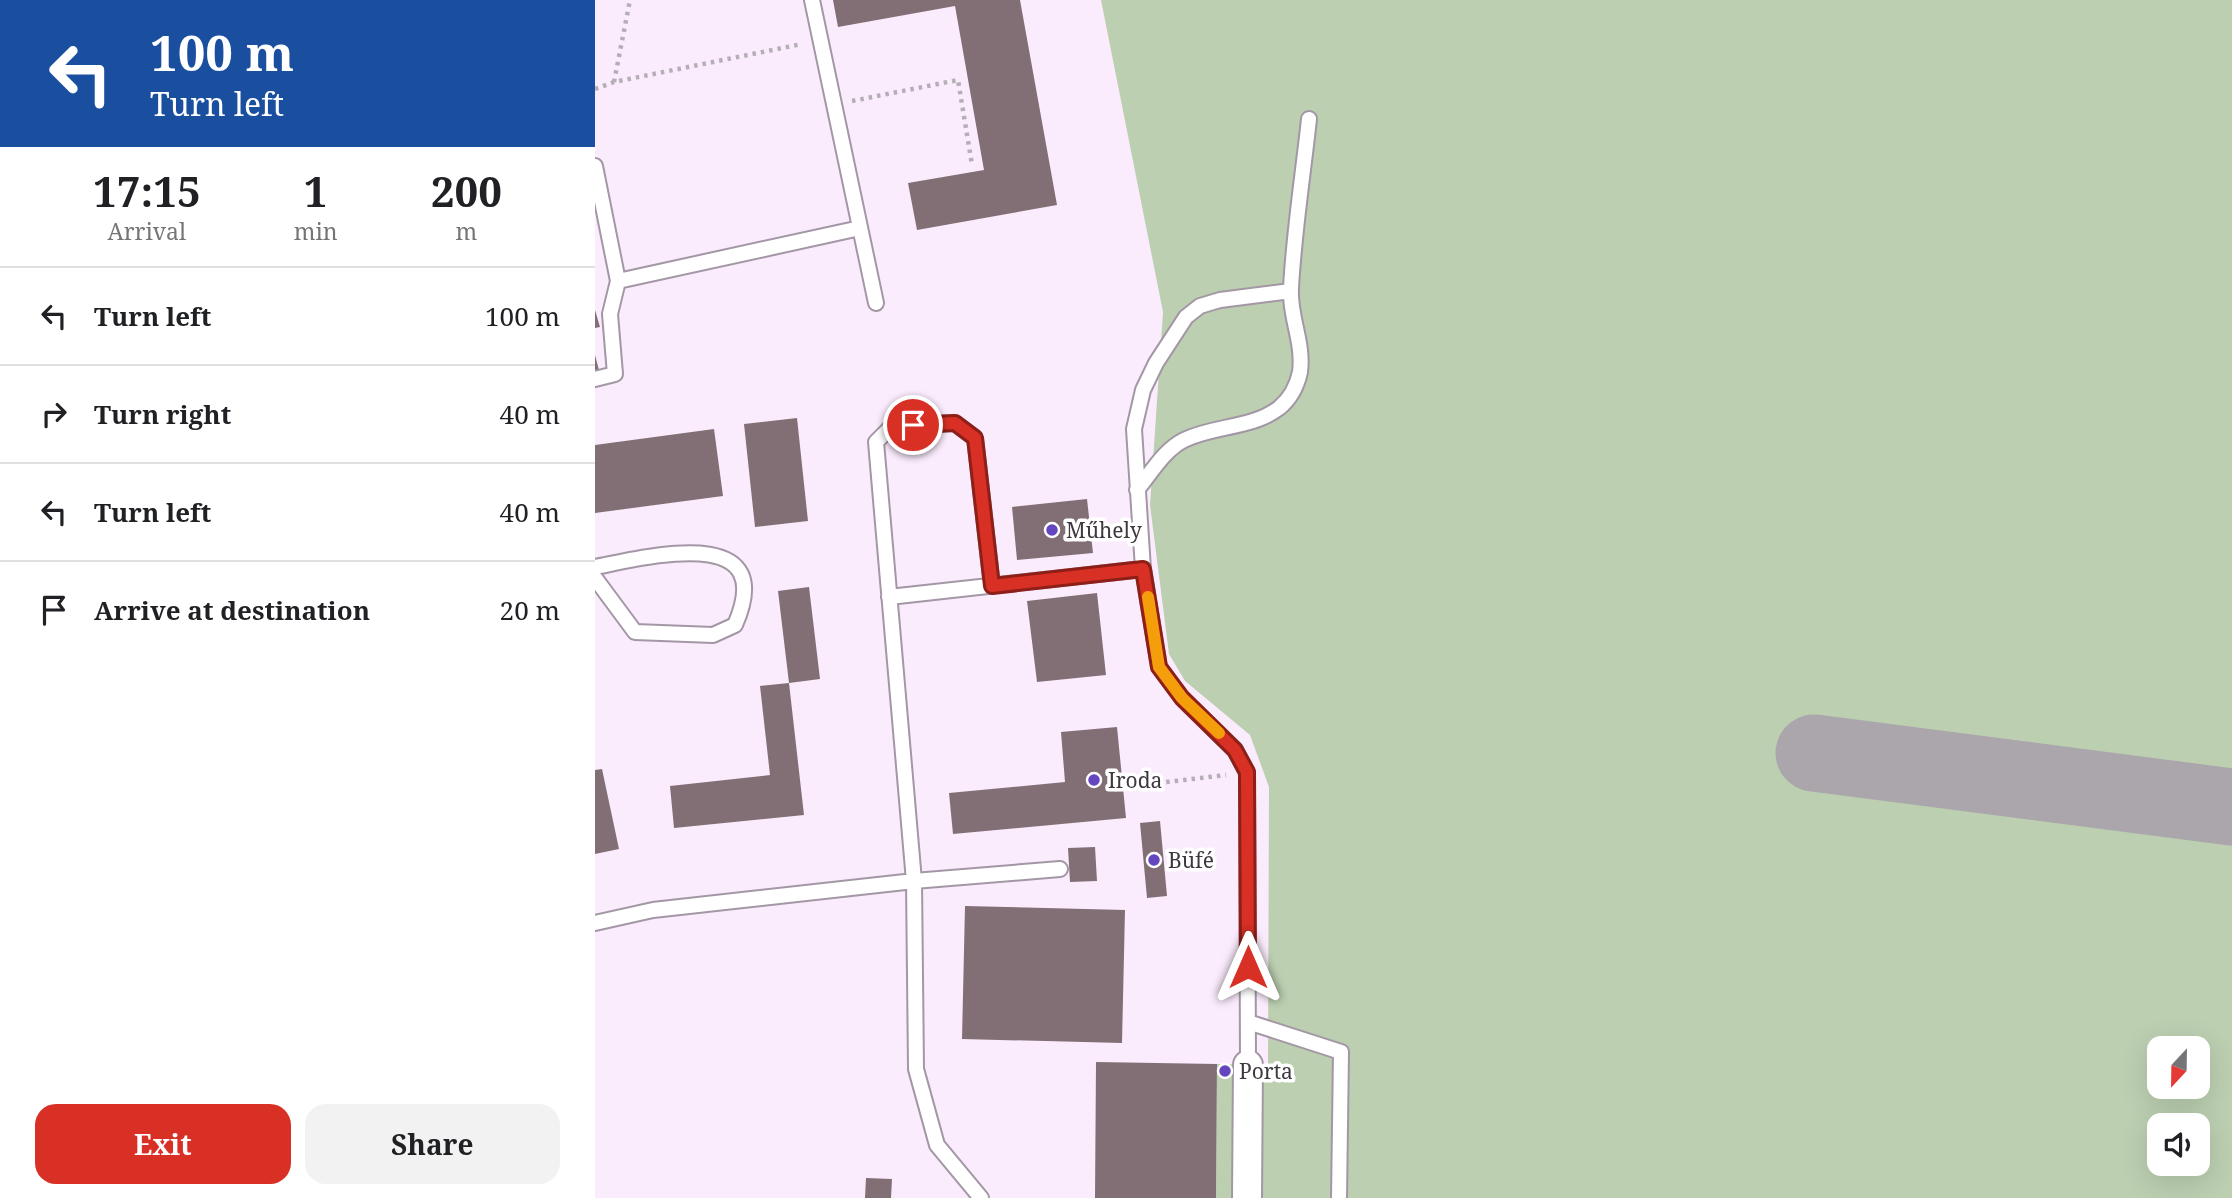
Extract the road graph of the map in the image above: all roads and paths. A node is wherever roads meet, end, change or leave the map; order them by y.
1 (630, 0) edge
2 (811, 0) edge
3 (820, 41) junction
4 (614, 82) junction
5 (595, 89) edge
6 (834, 104) junction
7 (1309, 119) dead end
8 (972, 165) dead end
9 (595, 166) edge
10 (860, 228) junction
11 (618, 281) junction
12 (1291, 291) junction
13 (876, 303) dead end
14 (595, 379) edge
15 (1137, 490) junction
16 (595, 567) edge
17 (1143, 569) junction
18 (595, 578) edge
19 (992, 586) junction
20 (889, 597) junction
21 (1247, 772) junction
22 (1122, 778) dead end
23 (1060, 869) dead end
24 (914, 881) junction
25 (595, 923) edge
26 (1248, 1022) junction
27 (1248, 1065) joint
28 (981, 1198) edge
29 (1247, 1198) edge
30 (1339, 1198) edge

1 - 4 path
2 - 3 lane
3 - 4 path
3 - 6 lane
4 - 5 path
6 - 8 path
6 - 10 lane
7 - 12 lane
9 - 11 lane
10 - 11 lane
10 - 13 lane
11 - 14 lane
12 - 15 lane
12 - 15 lane
15 - 17 lane
16 - 18 lane
17 - 19 lane
17 - 21 lane
19 - 20 lane
19 - 20 lane
20 - 24 lane
21 - 22 path
21 - 26 lane
23 - 24 lane
24 - 25 lane
24 - 28 lane
26 - 27 lane
26 - 30 lane
27 - 29 street

